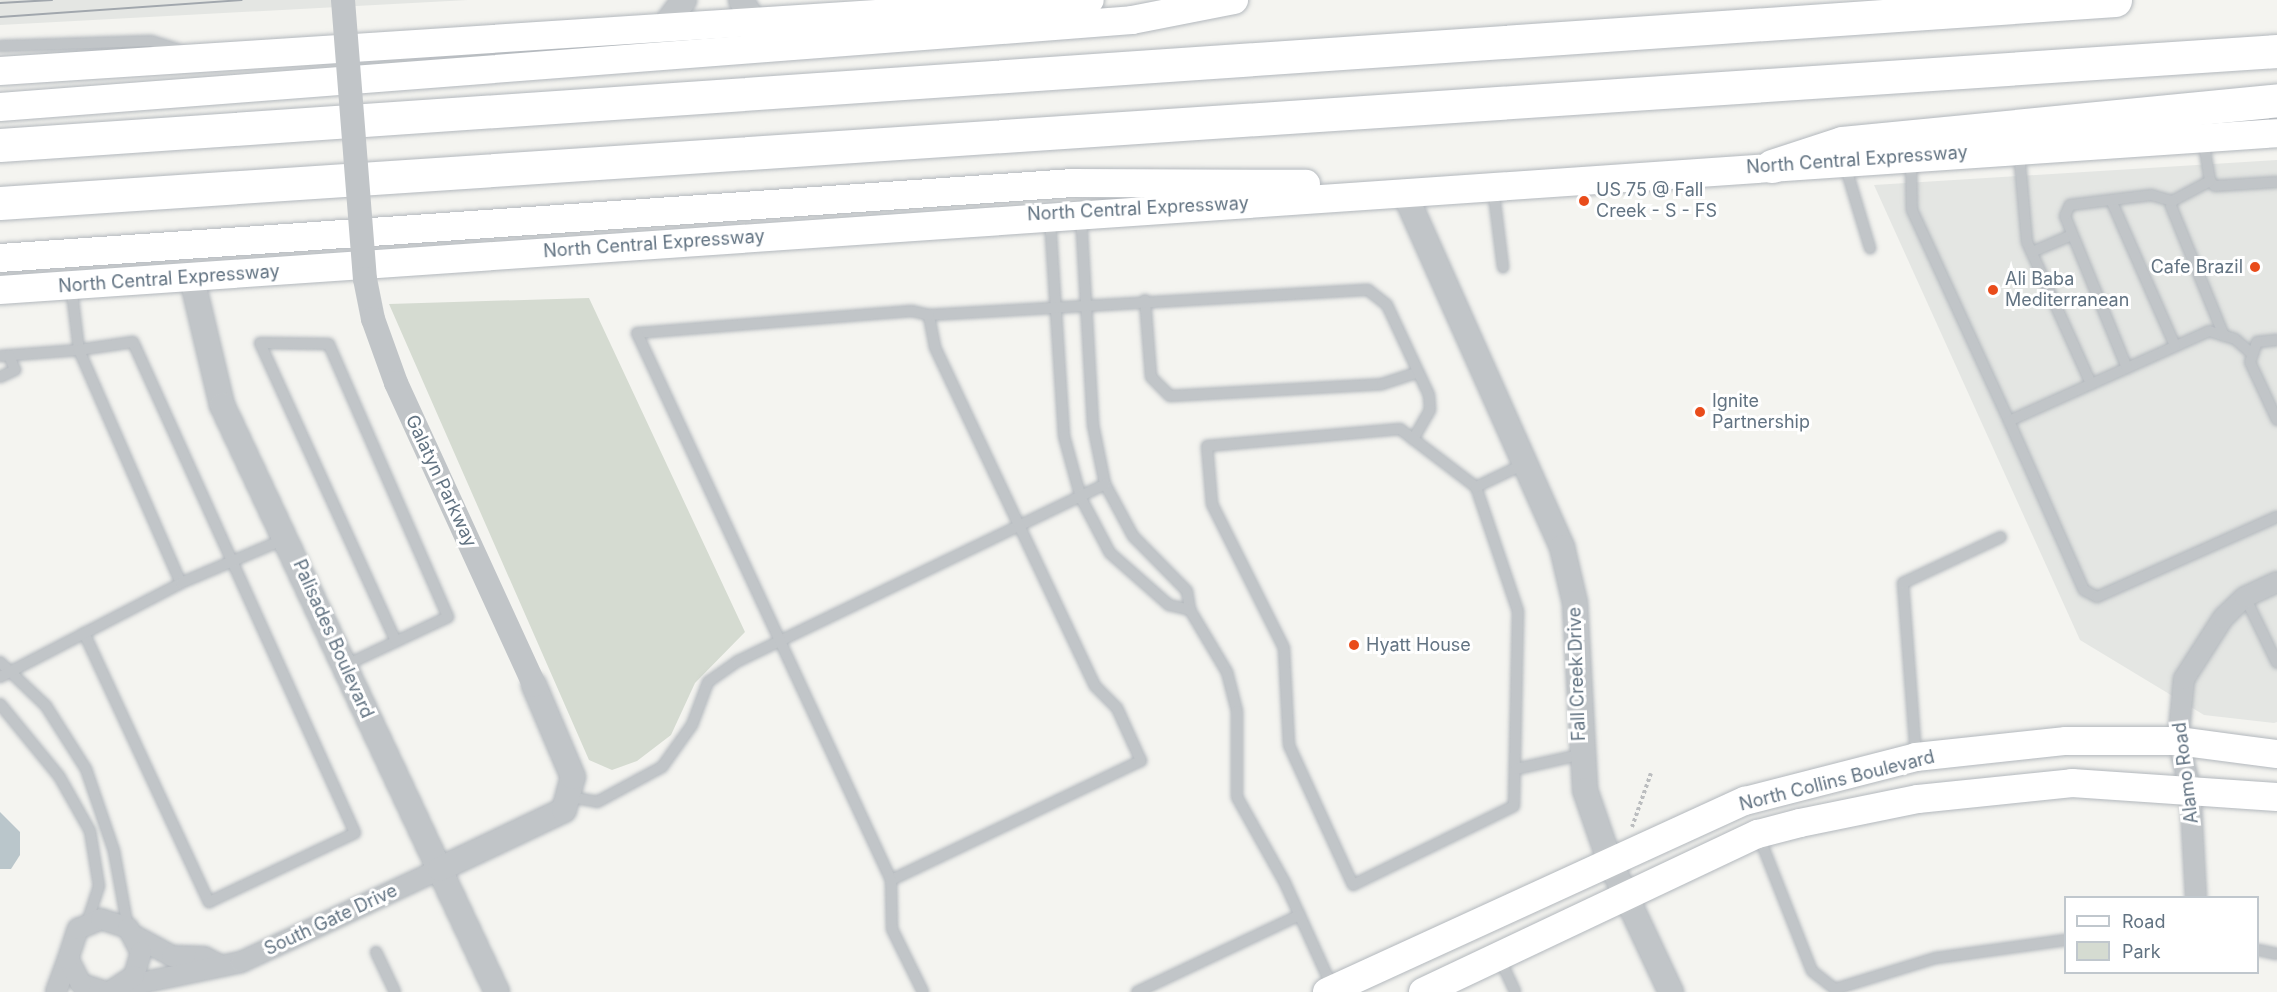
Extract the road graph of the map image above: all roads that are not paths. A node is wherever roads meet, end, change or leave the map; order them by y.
1 (343, 0) edge
2 (684, 0) edge
3 (1090, 0) edge
4 (1233, 0) edge
5 (2115, 0) edge
6 (748, 11) edge
7 (663, 28) junction
8 (0, 46) edge
9 (2277, 51) edge
10 (201, 56) junction
11 (0, 71) edge
12 (353, 82) junction
13 (2277, 100) edge
14 (0, 107) edge
15 (2277, 133) edge
16 (2203, 139) junction
17 (0, 145) edge
18 (2019, 149) junction
19 (1911, 156) junction
20 (1844, 161) junction
21 (1772, 166) junction
22 (2210, 181) junction
23 (2277, 182) edge
24 (1493, 186) junction
25 (1404, 192) junction
26 (2111, 200) junction
27 (2172, 201) junction
28 (0, 203) edge
29 (1081, 212) junction
30 (1050, 214) junction
31 (2072, 235) junction
32 (362, 236) junction
33 (1870, 248) dead end
34 (2032, 252) junction
35 (0, 258) edge
36 (1503, 267) dead end
37 (192, 279) junction
38 (71, 285) junction
39 (0, 290) edge
40 (1145, 300) junction
41 (1086, 305) junction
42 (1054, 307) junction
43 (929, 315) junction
44 (2224, 336) junction
45 (2277, 340) edge
46 (2175, 346) junction
47 (79, 351) junction
48 (2251, 353) junction
49 (4, 355) edge
50 (2127, 368) junction
51 (1419, 372) junction
52 (0, 376) edge
53 (2091, 384) junction
54 (2009, 420) junction
55 (2277, 420) edge
56 (1413, 439) junction
57 (1526, 463) junction
58 (1105, 484) junction
59 (1476, 487) junction
60 (1082, 498) junction
61 (2277, 517) edge
62 (1022, 527) junction
63 (2001, 537) dead end
64 (287, 538) junction
65 (230, 561) junction
66 (2277, 582) edge
67 (181, 583) junction
68 (2245, 597) junction
69 (1190, 610) junction
70 (84, 633) junction
71 (396, 642) junction
72 (779, 642) junction
73 (2277, 663) edge
74 (346, 665) junction
75 (2, 669) edge
76 (0, 704) edge
77 (2178, 741) junction
78 (2277, 754) edge
79 (1579, 755) junction
80 (1916, 757) junction
81 (1516, 769) junction
82 (2190, 788) junction
83 (570, 797) junction
84 (2277, 797) edge
85 (1918, 799) junction
86 (1758, 834) junction
87 (1610, 862) junction
88 (440, 869) junction
89 (891, 880) junction
90 (1626, 896) junction
91 (2196, 896) edge
92 (1300, 915) junction
93 (87, 923) junction
94 (131, 932) junction
95 (2064, 940) edge
96 (2259, 950) edge
97 (376, 952) dead end
98 (2277, 954) edge
99 (1499, 956) junction
100 (68, 959) junction
101 (222, 966) junction
102 (112, 990) edge
103 (1331, 991) edge
104 (56, 992) edge
105 (395, 992) edge
106 (496, 992) edge
107 (923, 992) edge
108 (1137, 992) edge
109 (1423, 992) edge
110 (1515, 992) edge
111 (1671, 992) edge

1 - 12 street, Galatyn Parkway, bridge
2 - 7 street
3 - 6 main road
4 - 12 main road
5 - 17 highway
6 - 7 main road
7 - 10 main road
8 - 10 lane
9 - 28 highway
10 - 11 main road
12 - 14 main road
12 - 32 street, Galatyn Parkway, bridge
13 - 21 highway
15 - 16 main road, North Central Expressway
16 - 18 main road, North Central Expressway
16 - 22 lane
18 - 19 main road, North Central Expressway
18 - 34 lane
19 - 20 main road, North Central Expressway
19 - 54 lane
20 - 21 main road, North Central Expressway
20 - 33 lane
21 - 24 main road, North Central Expressway
22 - 23 lane
22 - 27 lane
24 - 25 main road, North Central Expressway
24 - 36 lane
25 - 29 main road, North Central Expressway
25 - 32 main road
25 - 57 street, Fall Creek Drive
26 - 27 lane
26 - 31 lane
26 - 46 lane
27 - 44 lane
29 - 30 main road, North Central Expressway
29 - 41 lane
30 - 37 main road, North Central Expressway
30 - 42 lane
31 - 34 lane
31 - 50 lane
32 - 35 main road
32 - 83 street, Galatyn Parkway, bridge
34 - 53 lane
37 - 38 main road, North Central Expressway
37 - 64 street, Palisades Boulevard
38 - 39 main road, North Central Expressway
38 - 47 lane
40 - 41 lane
40 - 51 lane
40 - 51 lane
41 - 42 lane
41 - 58 lane
42 - 43 lane
42 - 60 lane
43 - 62 lane
43 - 72 lane
44 - 46 lane
44 - 48 lane
45 - 48 lane
46 - 50 lane
47 - 49 lane
47 - 65 lane
47 - 67 lane
48 - 55 lane
49 - 52 lane
50 - 53 lane
51 - 56 lane
53 - 54 lane
54 - 61 lane
56 - 59 lane
56 - 81 lane
57 - 59 lane
57 - 79 street, Fall Creek Drive
58 - 60 lane
58 - 69 lane
59 - 81 lane
60 - 62 lane
60 - 69 lane
62 - 72 lane
62 - 89 lane
63 - 80 lane
64 - 65 lane
64 - 74 street, Palisades Boulevard
65 - 67 lane
65 - 70 lane
66 - 68 street, Alamo Road
67 - 70 lane
68 - 73 lane
68 - 77 street, Alamo Road
69 - 92 lane
70 - 75 lane
71 - 71 lane
71 - 74 lane
72 - 83 lane
72 - 89 lane
74 - 88 street, Palisades Boulevard
75 - 94 lane
76 - 93 lane
77 - 78 main road, North Collins Boulevard
77 - 80 main road, North Collins Boulevard
77 - 82 street, Alamo Road
79 - 81 lane
79 - 87 street, Fall Creek Drive
80 - 85 main road
80 - 87 main road, North Collins Boulevard
82 - 84 main road, North Collins Boulevard
82 - 85 main road, North Collins Boulevard
82 - 91 street, Alamo Road
83 - 88 street
85 - 86 main road, North Collins Boulevard
86 - 90 main road, North Collins Boulevard
86 - 95 lane
87 - 90 street, Fall Creek Drive
87 - 103 main road, North Collins Boulevard
88 - 101 street, South Gate Drive
88 - 106 street, Palisades Boulevard
89 - 107 lane
90 - 99 main road, North Collins Boulevard
90 - 111 street, Fall Creek Drive
92 - 103 lane
92 - 108 lane
93 - 94 street
93 - 100 street
94 - 101 street
94 - 102 street
96 - 98 lane
97 - 105 lane
99 - 109 main road, North Collins Boulevard
99 - 110 lane
100 - 102 street
100 - 104 street
101 - 102 street, South Gate Drive

